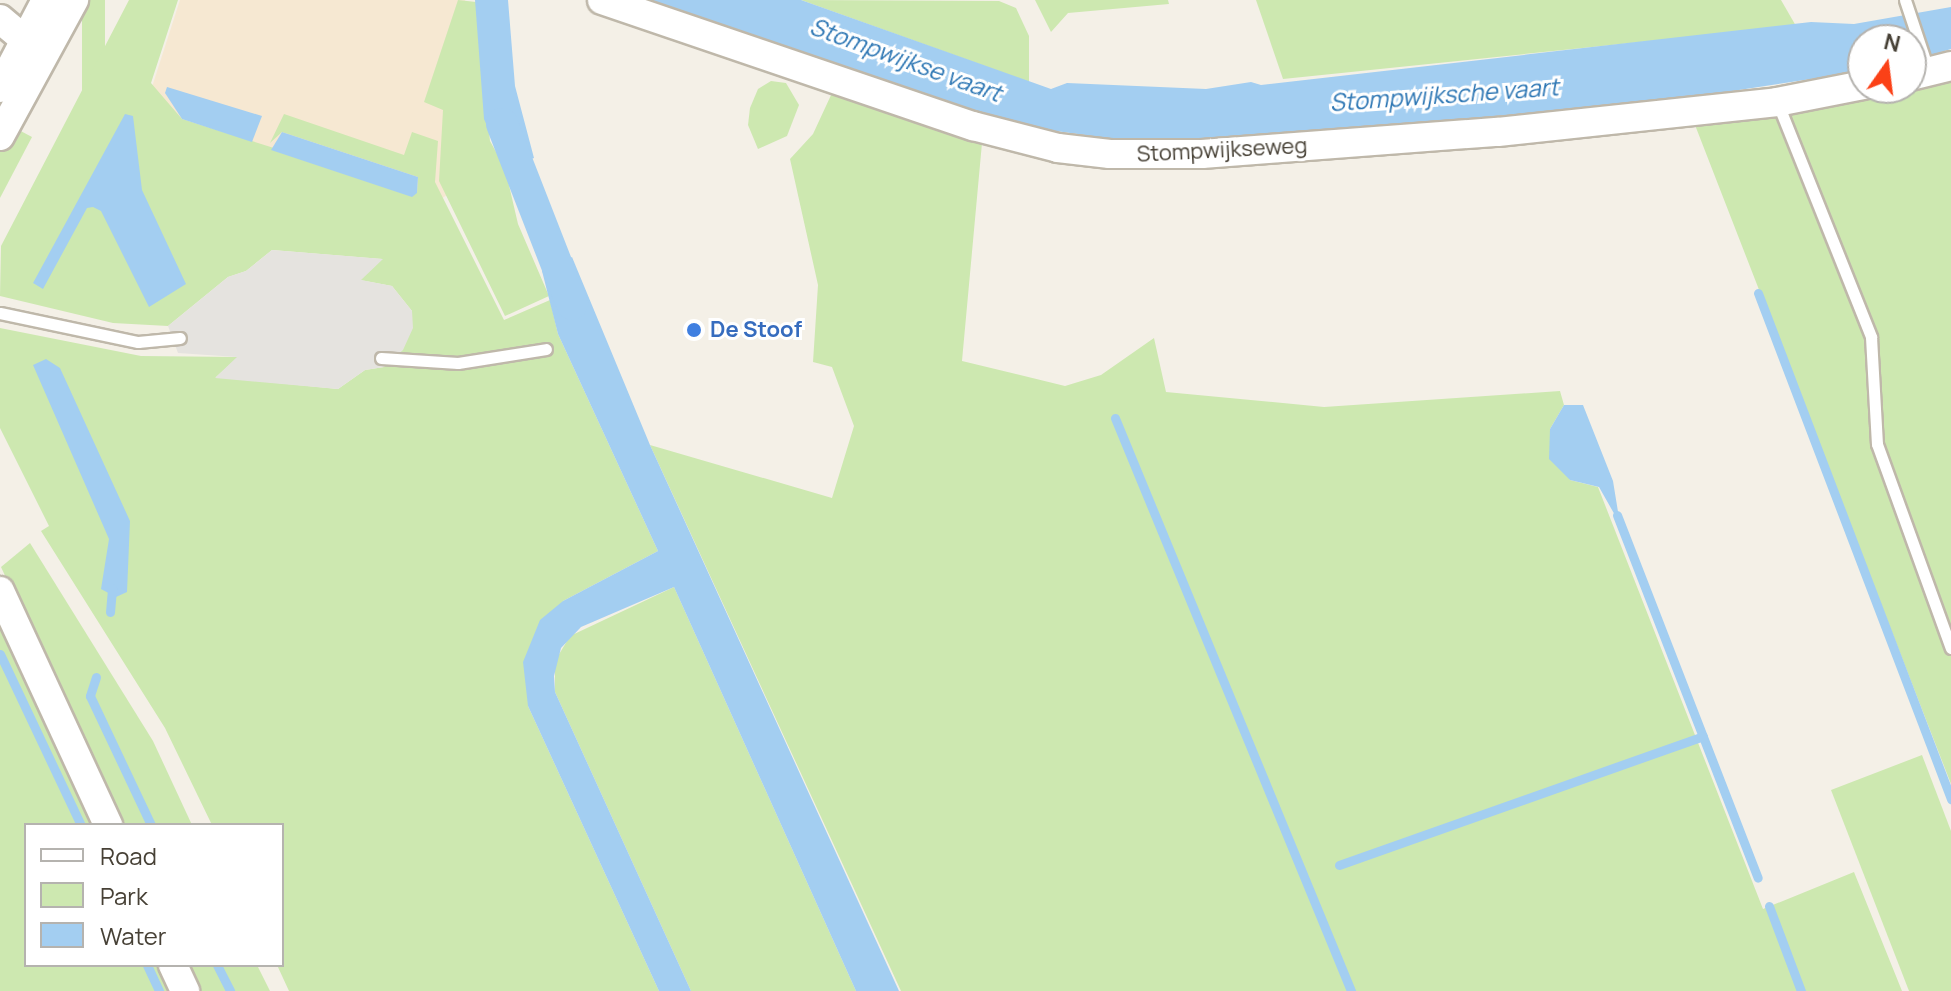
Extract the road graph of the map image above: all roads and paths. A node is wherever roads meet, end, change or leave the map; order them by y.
1 (74, 0) edge
2 (602, 0) edge
3 (1905, 0) edge
4 (36, 4) edge
5 (0, 19) edge
6 (39, 40) junction
7 (1930, 72) edge
8 (0, 88) edge
9 (1847, 88) edge
10 (1777, 102) junction
11 (0, 136) edge
12 (0, 313) edge
13 (180, 338) dead end
14 (546, 349) dead end
15 (381, 358) dead end
16 (0, 591) edge
17 (1951, 648) edge
18 (107, 823) edge
19 (174, 967) edge
20 (185, 991) edge

1 - 6 street
2 - 10 street, Stompwijkseweg
3 - 7 lane
4 - 6 street
5 - 6 street
6 - 8 street
6 - 11 street
9 - 10 street, Stompwijkseweg
10 - 17 lane
12 - 13 lane
14 - 15 lane
16 - 18 street
19 - 20 street

